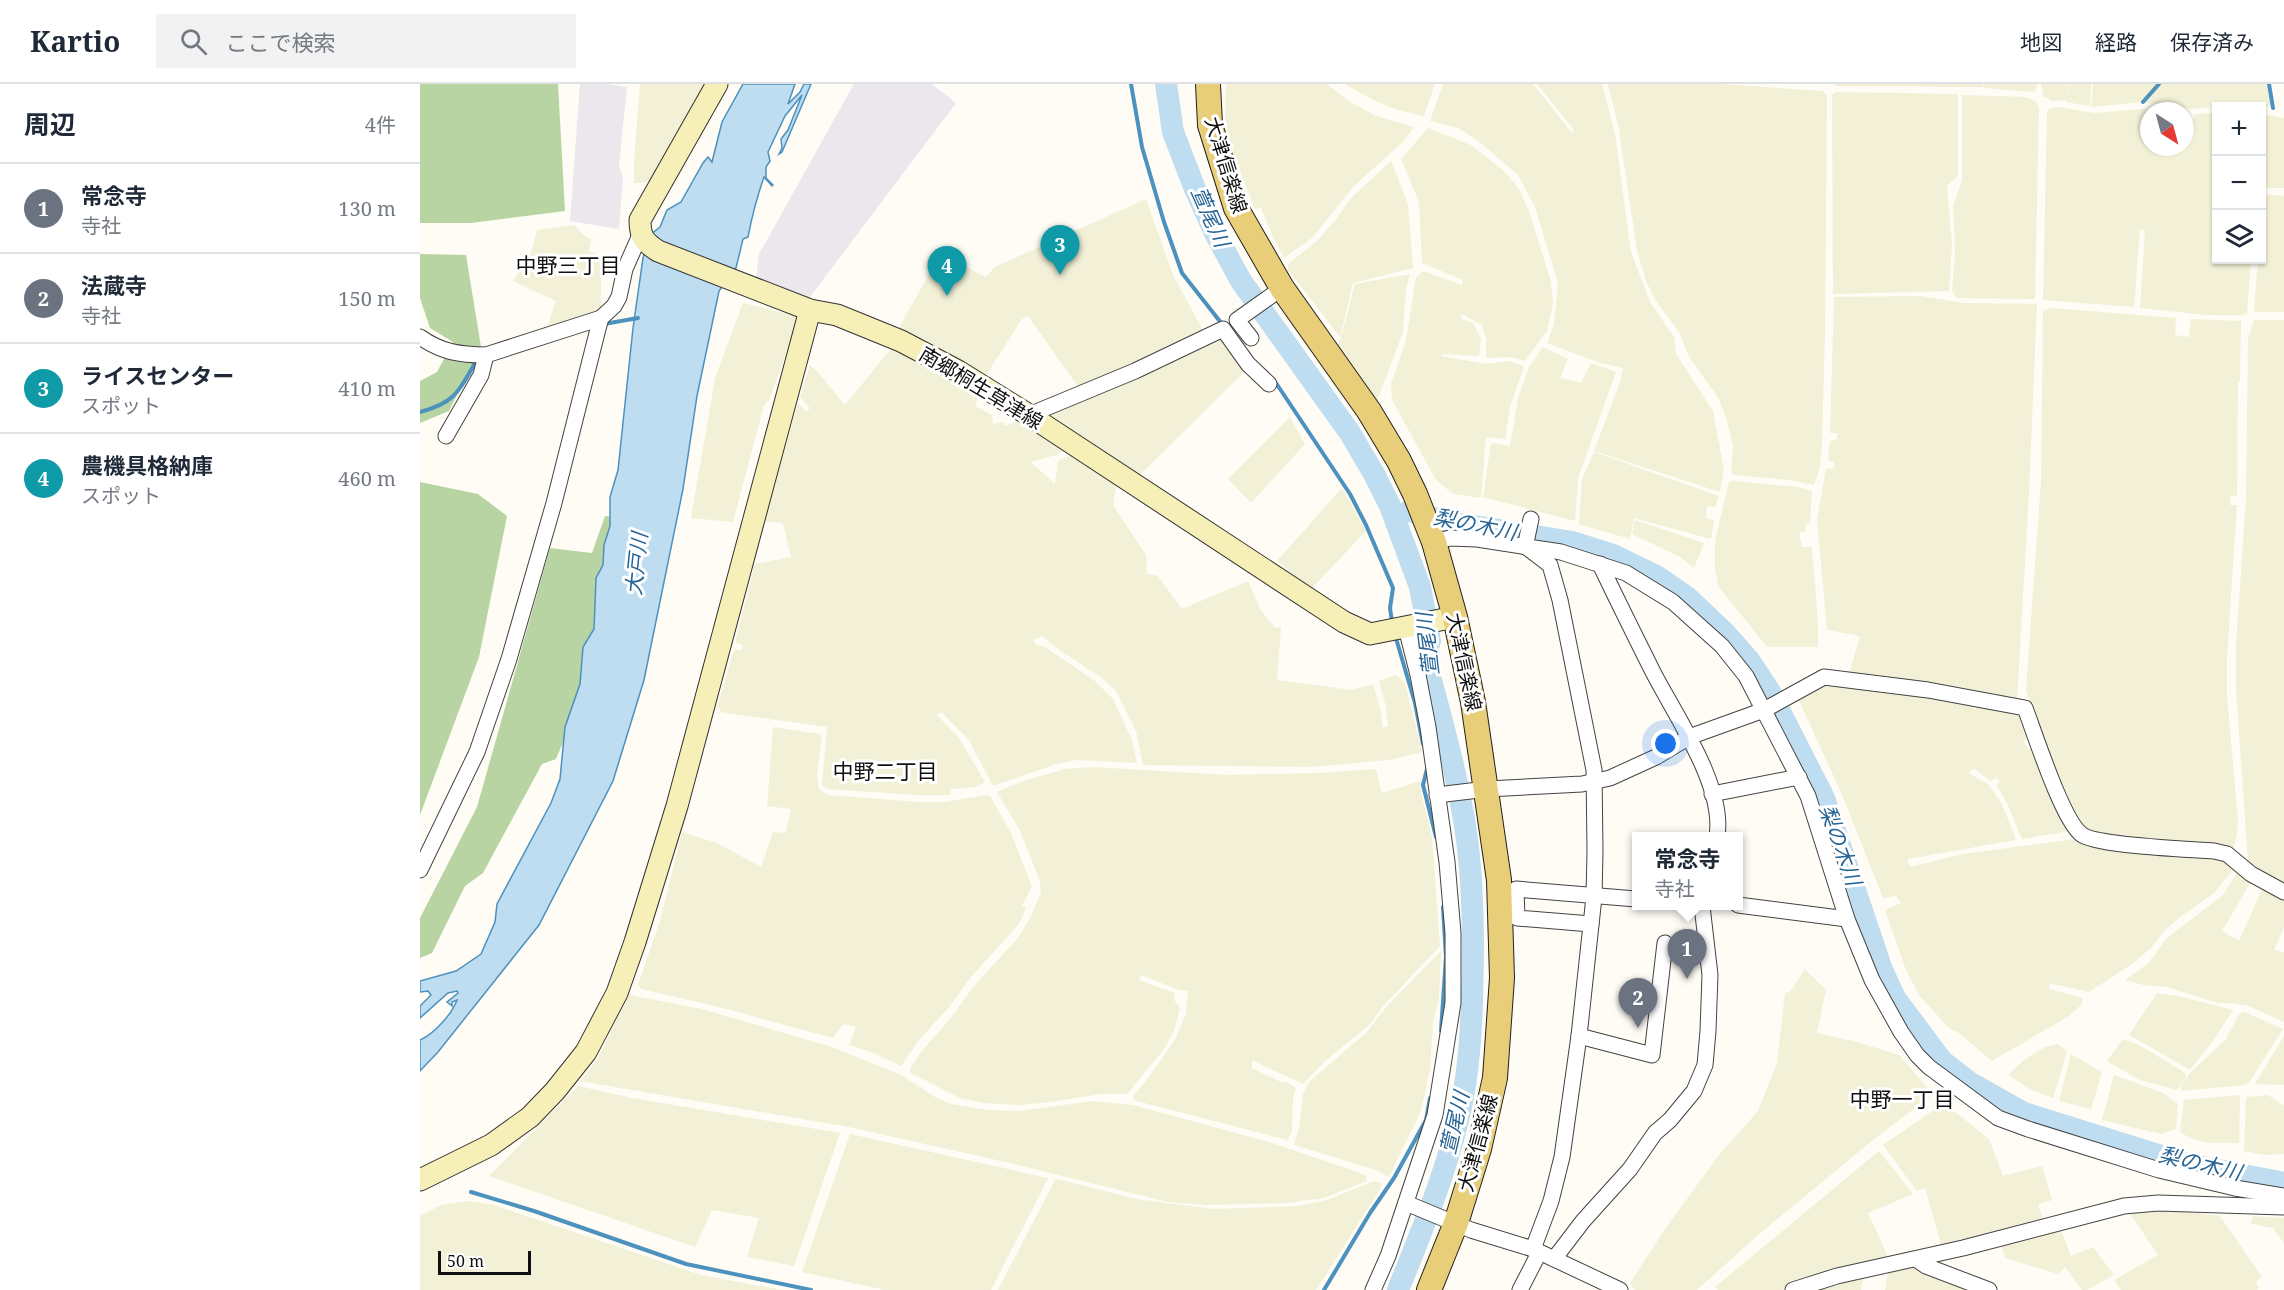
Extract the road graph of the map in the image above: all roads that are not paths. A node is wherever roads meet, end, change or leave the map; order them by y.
1 (717, 84) edge
2 (1208, 84) edge
3 (643, 239) junction
4 (1277, 291) junction
5 (810, 310) junction
6 (600, 323) junction
7 (420, 337) edge
8 (1251, 338) dead end
9 (486, 355) junction
10 (1269, 384) dead end
11 (1029, 415) junction
12 (446, 436) dead end
13 (1531, 519) dead end
14 (1431, 534) junction
15 (1526, 547) junction
16 (1600, 564) junction
17 (1452, 617) junction
18 (1408, 628) junction
19 (1766, 709) junction
20 (1689, 737) junction
21 (1799, 777) junction
22 (1594, 781) junction
23 (1481, 790) junction
24 (1712, 794) junction
25 (1437, 795) junction
26 (1718, 832) edge
27 (420, 870) edge
28 (2284, 892) edge
29 (1594, 897) junction
30 (1632, 899) edge
31 (1508, 902) junction
32 (1743, 906) edge
33 (1702, 910) edge
34 (1850, 923) junction
35 (1591, 924) junction
36 (1665, 943) dead end
37 (1579, 1036) junction
38 (420, 1180) edge
39 (2216, 1184) junction
40 (2284, 1196) edge
41 (1408, 1205) junction
42 (2211, 1205) junction
43 (2284, 1208) edge
44 (1451, 1222) junction
45 (1542, 1254) junction
46 (1916, 1259) junction
47 (1613, 1289) edge
48 (1373, 1290) edge
49 (1429, 1290) edge
50 (1520, 1290) edge
51 (1793, 1290) edge
52 (1989, 1290) edge

1 - 3 main road
2 - 4 main road, 大津信楽線
3 - 5 main road, 南郷桐生草津線
3 - 6 street
4 - 8 street
4 - 14 main road, 大津信楽線
5 - 11 main road, 南郷桐生草津線
5 - 38 main road
6 - 9 street
6 - 27 street
7 - 9 street
9 - 12 street
10 - 11 street
11 - 18 main road, 南郷桐生草津線
13 - 15 street
14 - 15 street
14 - 17 main road, 大津信楽線
15 - 16 street
15 - 22 street
16 - 19 street
16 - 20 street
17 - 18 main road, 南郷桐生草津線
17 - 23 main road, 大津信楽線
18 - 25 street
19 - 20 street
19 - 21 street
19 - 28 street
20 - 22 street
20 - 24 street
21 - 24 street
21 - 34 street
22 - 23 street
22 - 29 street
23 - 25 street
23 - 31 main road, 大津信楽線
24 - 26 street
25 - 41 street
29 - 30 street
29 - 31 street
29 - 35 street
31 - 35 street
31 - 44 main road, 大津信楽線
32 - 34 street
33 - 45 street
34 - 39 street
35 - 37 street
36 - 37 street
37 - 45 street
39 - 40 street
39 - 42 street
41 - 44 street
41 - 48 street
42 - 43 street
42 - 46 street
44 - 45 street
44 - 49 main road, 大津信楽線
45 - 47 street
45 - 50 street
46 - 51 street
46 - 52 street

